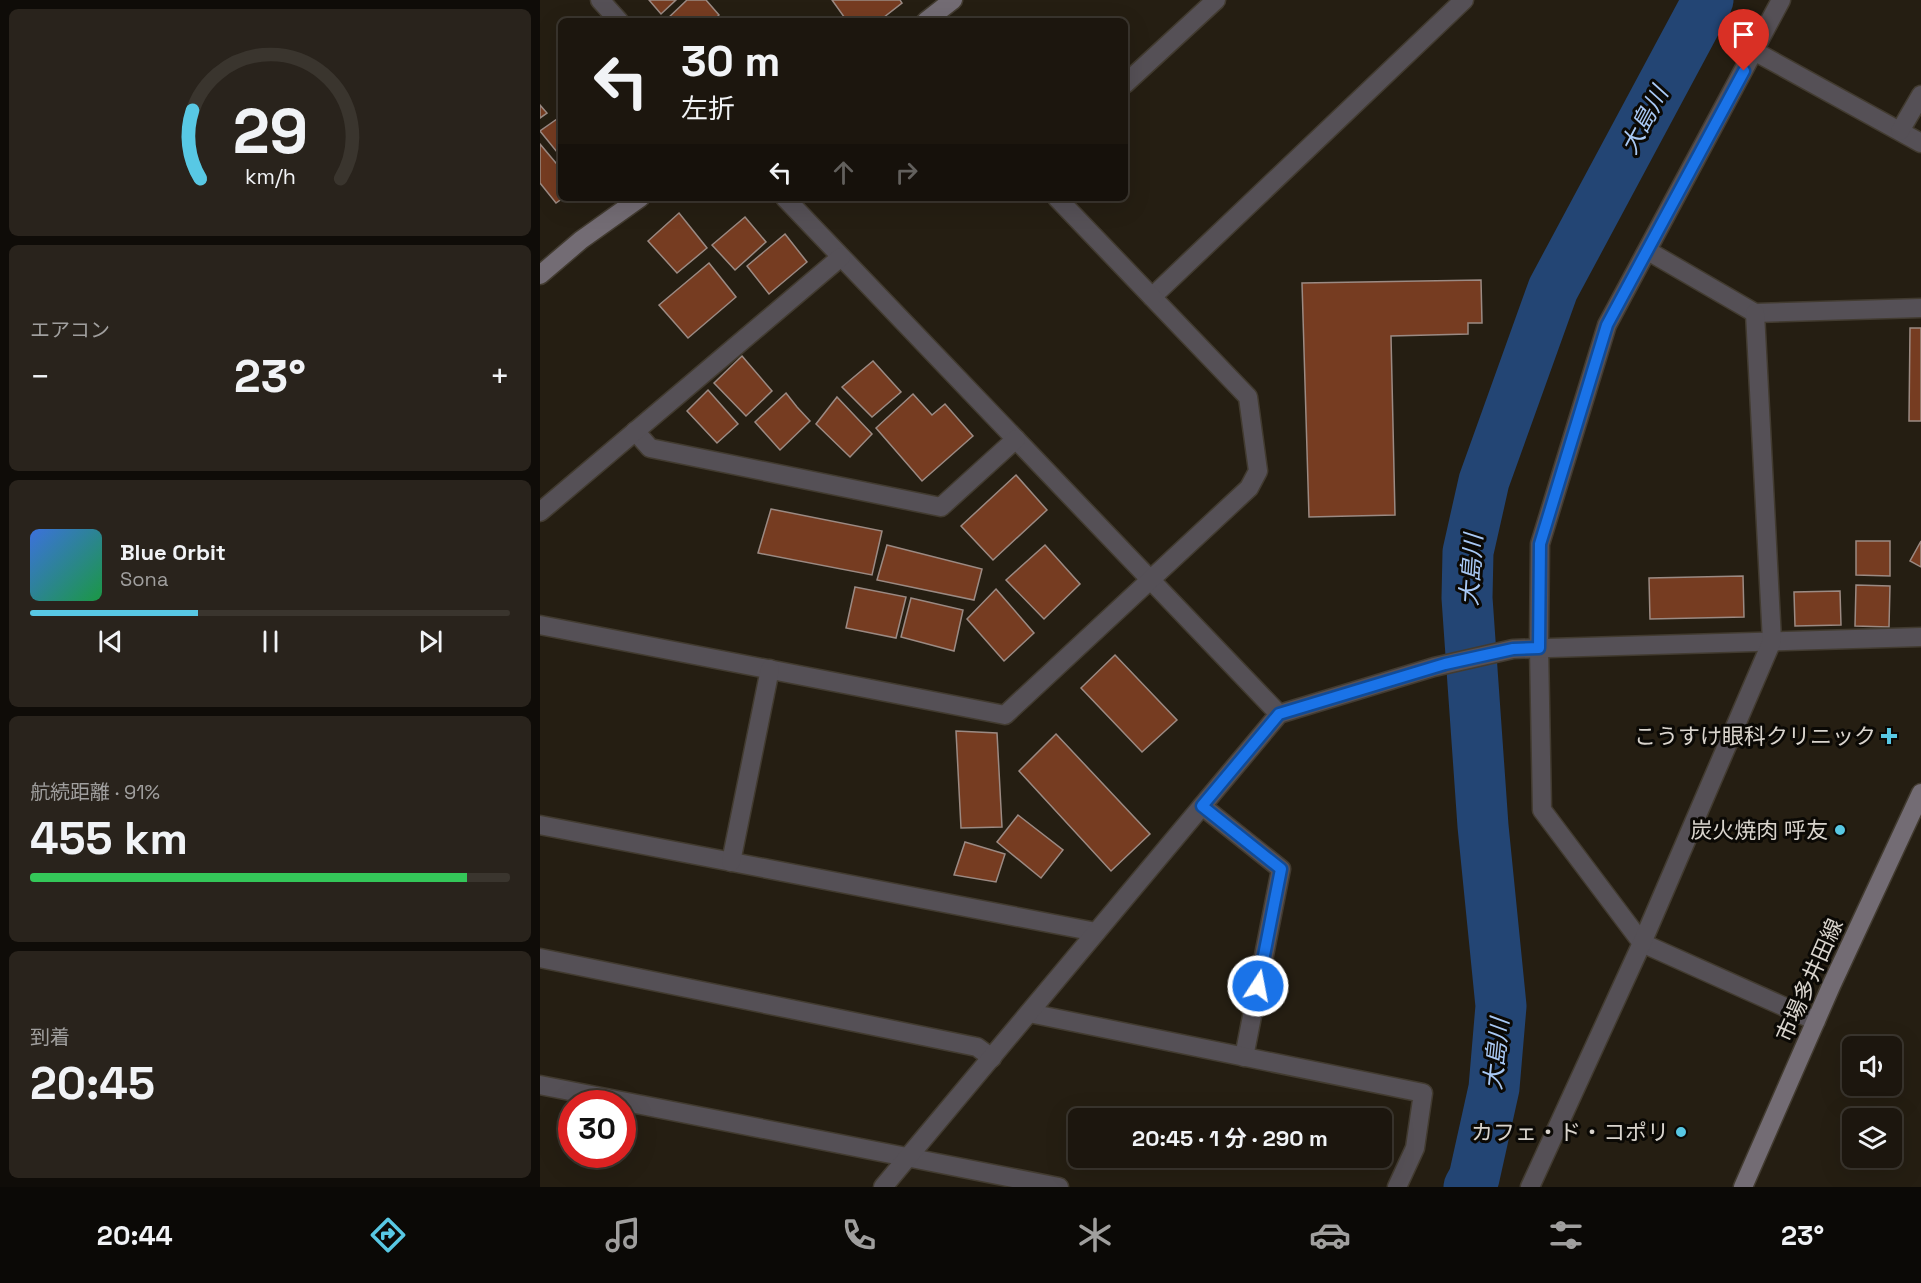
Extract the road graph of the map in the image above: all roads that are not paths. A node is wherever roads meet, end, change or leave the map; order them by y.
1 (600, 0) edge
2 (953, 0) edge
3 (1216, 0) edge
4 (1464, 0) edge
5 (1781, 0) edge
6 (616, 18) edge
7 (930, 18) edge
8 (1754, 51) junction
9 (1128, 81) edge
10 (1921, 95) edge
11 (1900, 131) junction
12 (1921, 143) edge
13 (636, 201) edge
14 (788, 201) edge
15 (1060, 201) edge
16 (1648, 250) junction
17 (841, 256) junction
18 (540, 275) edge
19 (1152, 297) junction
20 (1921, 308) edge
21 (1755, 313) junction
22 (635, 431) junction
23 (1016, 439) junction
24 (540, 512) edge
25 (1151, 580) junction
26 (540, 625) edge
27 (1921, 637) edge
28 (1772, 641) junction
29 (1539, 648) junction
30 (770, 669) junction
31 (1279, 714) junction
32 (1921, 793) edge
33 (1202, 806) junction
34 (540, 825) edge
35 (731, 862) junction
36 (1096, 932) junction
37 (1642, 943) junction
38 (540, 958) edge
39 (1029, 1013) junction
40 (1816, 1021) junction
41 (1244, 1057) junction
42 (992, 1058) junction
43 (540, 1085) edge
44 (908, 1158) junction
45 (884, 1187) edge
46 (1059, 1187) edge
47 (1398, 1187) edge
48 (1530, 1187) edge
49 (1743, 1187) edge

1 - 6 street
2 - 7 main road
3 - 9 street
4 - 19 street
5 - 8 street
8 - 11 street
8 - 16 street
10 - 11 street
11 - 12 street
13 - 18 main road
14 - 17 street
15 - 19 street
16 - 21 street
16 - 29 street
17 - 22 street
17 - 23 street
19 - 25 street
20 - 21 street
21 - 28 street
22 - 23 street
22 - 24 street
23 - 25 street
25 - 30 street
25 - 31 street
26 - 30 street
27 - 28 street
28 - 29 street
28 - 37 street
29 - 31 street
29 - 37 street
30 - 35 street
31 - 33 street
32 - 40 main road, 市場多井田線
33 - 36 street
33 - 41 street
34 - 35 street
35 - 36 street
36 - 39 street
37 - 40 street
37 - 48 street
38 - 42 street
39 - 41 street
39 - 42 street
40 - 49 main road, 市場多井田線
41 - 47 street
42 - 44 street
43 - 44 street
44 - 45 street
44 - 46 street

